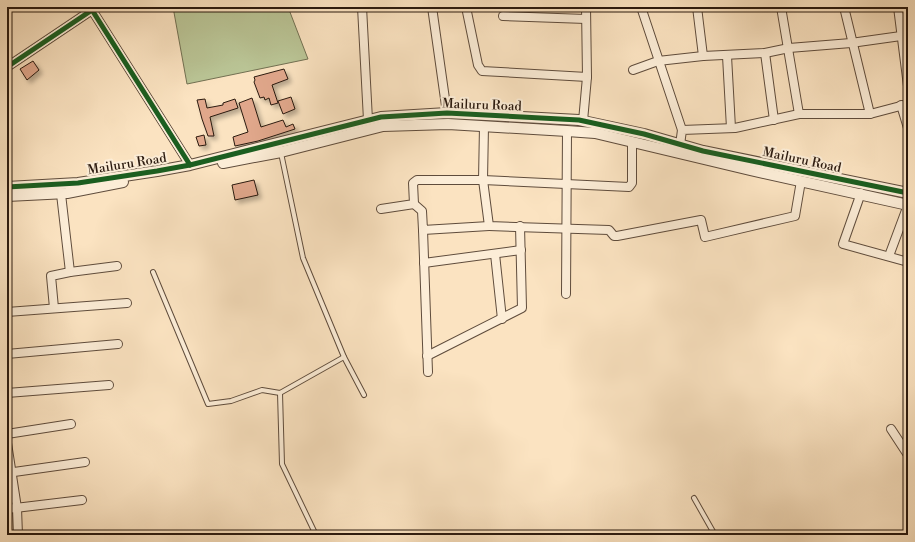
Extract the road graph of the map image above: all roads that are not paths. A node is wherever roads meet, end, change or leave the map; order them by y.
1 (362, 7) edge
2 (432, 7) edge
3 (466, 7) edge
4 (586, 7) edge
5 (641, 7) edge
6 (697, 7) edge
7 (781, 7) edge
8 (844, 7) edge
9 (898, 7) edge
10 (91, 8) edge
11 (503, 16) dead end
12 (586, 19) junction
13 (905, 35) edge
14 (851, 43) junction
15 (789, 48) junction
16 (765, 53) junction
17 (704, 56) junction
18 (727, 56) junction
19 (658, 61) junction
20 (7, 67) edge
21 (633, 70) dead end
22 (587, 77) junction
23 (908, 86) edge
24 (904, 105) edge
25 (447, 113) junction
26 (799, 114) junction
27 (870, 114) junction
28 (368, 120) junction
29 (774, 120) junction
30 (583, 121) junction
31 (484, 126) junction
32 (731, 128) junction
33 (908, 128) edge
34 (682, 130) junction
35 (567, 131) junction
36 (632, 142) junction
37 (680, 145) junction
38 (279, 148) junction
39 (190, 165) junction
40 (483, 180) junction
41 (801, 181) junction
42 (566, 185) junction
43 (7, 187) edge
44 (861, 193) junction
45 (908, 193) edge
46 (61, 194) junction
47 (7, 196) edge
48 (414, 204) junction
49 (908, 205) edge
50 (381, 209) dead end
51 (489, 226) junction
52 (520, 226) junction
53 (566, 228) junction
54 (423, 230) junction
55 (521, 250) junction
56 (495, 254) junction
57 (889, 256) junction
58 (908, 262) edge
59 (424, 263) junction
60 (117, 266) dead end
61 (70, 272) junction
62 (153, 272) dead end
63 (566, 294) dead end
64 (127, 303) dead end
65 (54, 308) junction
66 (7, 312) edge
67 (502, 319) junction
68 (118, 344) dead end
69 (7, 354) edge
70 (427, 356) junction
71 (344, 357) junction
72 (428, 372) dead end
73 (109, 385) dead end
74 (7, 393) edge
75 (280, 393) junction
76 (364, 395) dead end
77 (71, 424) dead end
78 (891, 429) dead end
79 (7, 434) edge
80 (7, 443) edge
81 (908, 455) edge
82 (85, 462) dead end
83 (10, 473) edge
84 (694, 498) dead end
85 (82, 500) dead end
86 (17, 508) junction
87 (7, 509) edge
88 (18, 535) edge
89 (316, 535) edge
90 (715, 535) edge

1 - 28 street
2 - 25 street
3 - 22 street
4 - 12 street
5 - 19 street
6 - 17 street
7 - 15 street
8 - 14 street
9 - 13 street
10 - 20 street
10 - 39 street
11 - 12 street
12 - 22 street
13 - 14 street
13 - 23 street
14 - 15 street
14 - 27 street
15 - 16 street
15 - 26 street
16 - 18 street
16 - 29 street
17 - 18 street
17 - 19 street
18 - 32 street
19 - 21 street
19 - 34 street
22 - 30 street
24 - 27 street
24 - 33 street
25 - 28 street, Mailuru Road
25 - 30 street, Mailuru Road
26 - 27 street
26 - 29 street
28 - 38 street, Mailuru Road
29 - 32 street
30 - 37 street, Mailuru Road
31 - 35 street
31 - 38 street
31 - 40 street
32 - 34 street
34 - 37 street
35 - 36 street
35 - 42 street
36 - 41 street
36 - 42 street
37 - 45 street, Mailuru Road
38 - 39 street, Mailuru Road
38 - 46 street
38 - 71 lane
39 - 43 street, Mailuru Road
40 - 42 street
40 - 48 street
40 - 51 street
41 - 44 street
41 - 53 street
42 - 53 street
44 - 49 street
44 - 57 street
46 - 47 street
46 - 61 street
48 - 50 street
48 - 54 street
49 - 57 street
51 - 52 street
51 - 54 street
52 - 53 street
52 - 55 street
53 - 63 street
54 - 59 street
55 - 56 street
55 - 67 street
56 - 59 street
56 - 67 street
57 - 58 street
59 - 70 street
60 - 61 street
61 - 65 street
62 - 75 lane
64 - 65 street
65 - 66 street
67 - 70 street
68 - 69 street
70 - 72 street
71 - 75 lane
71 - 76 lane
73 - 74 street
75 - 89 lane
77 - 79 street
78 - 81 street
80 - 83 street
82 - 83 street
83 - 86 street
84 - 90 lane
85 - 86 street
86 - 87 street
86 - 88 street

